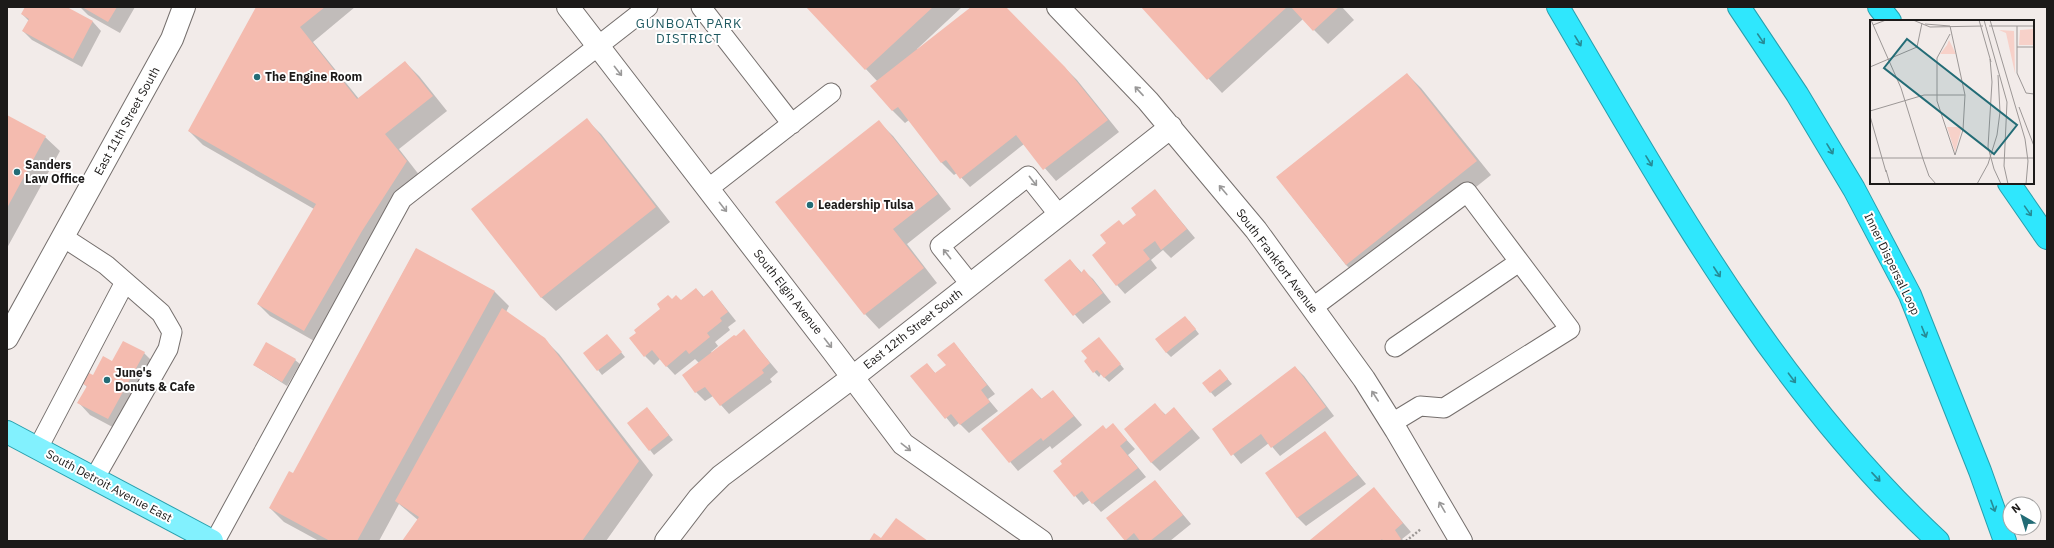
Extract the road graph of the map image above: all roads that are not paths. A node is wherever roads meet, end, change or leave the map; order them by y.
1 (184, 7) edge
2 (568, 7) edge
3 (648, 7) edge
4 (701, 7) edge
5 (1058, 7) edge
6 (1558, 7) edge
7 (1739, 7) edge
8 (1879, 7) edge
9 (1889, 20) edge
10 (599, 46) junction
11 (831, 93) dead end
12 (792, 124) junction
13 (1171, 128) junction
14 (2010, 184) edge
15 (709, 188) junction
16 (1059, 215) junction
17 (63, 237) junction
18 (2047, 238) edge
19 (1519, 262) junction
20 (125, 282) junction
21 (971, 285) junction
22 (1312, 308) junction
23 (7, 338) edge
24 (1395, 346) dead end
25 (853, 376) junction
26 (1392, 423) junction
27 (7, 432) edge
28 (38, 448) junction
29 (94, 479) junction
30 (212, 541) edge
31 (215, 541) edge
32 (666, 541) edge
33 (1041, 541) edge
34 (1461, 541) edge
35 (1938, 541) edge
36 (2006, 541) edge

1 - 17 street, East 11th Street South
2 - 10 street, South Elgin Avenue
3 - 10 lane
4 - 12 lane
13 -> 5 street, South Frankfort Avenue
6 -> 35 highway
7 -> 36 highway, Inner Dispersal Loop
8 - 9 highway
10 -> 15 street, South Elgin Avenue
10 - 31 lane
11 - 12 lane
12 - 15 lane
13 - 16 street, East 12th Street South
22 -> 13 street, South Frankfort Avenue
14 -> 18 highway
15 -> 25 street, South Elgin Avenue
16 - 21 street, East 12th Street South
21 -> 16 lane
17 - 20 lane
17 - 23 street, East 11th Street South
19 - 22 lane
19 - 24 lane
19 - 26 lane
20 - 28 lane
20 - 29 lane
21 - 25 street, East 12th Street South
26 -> 22 street, South Frankfort Avenue
25 - 32 street, East 12th Street South
25 -> 33 street, South Elgin Avenue
34 -> 26 street, South Frankfort Avenue
27 - 28 main road, South Detroit Avenue East
28 - 29 main road, South Detroit Avenue East
29 - 30 main road, South Detroit Avenue East

